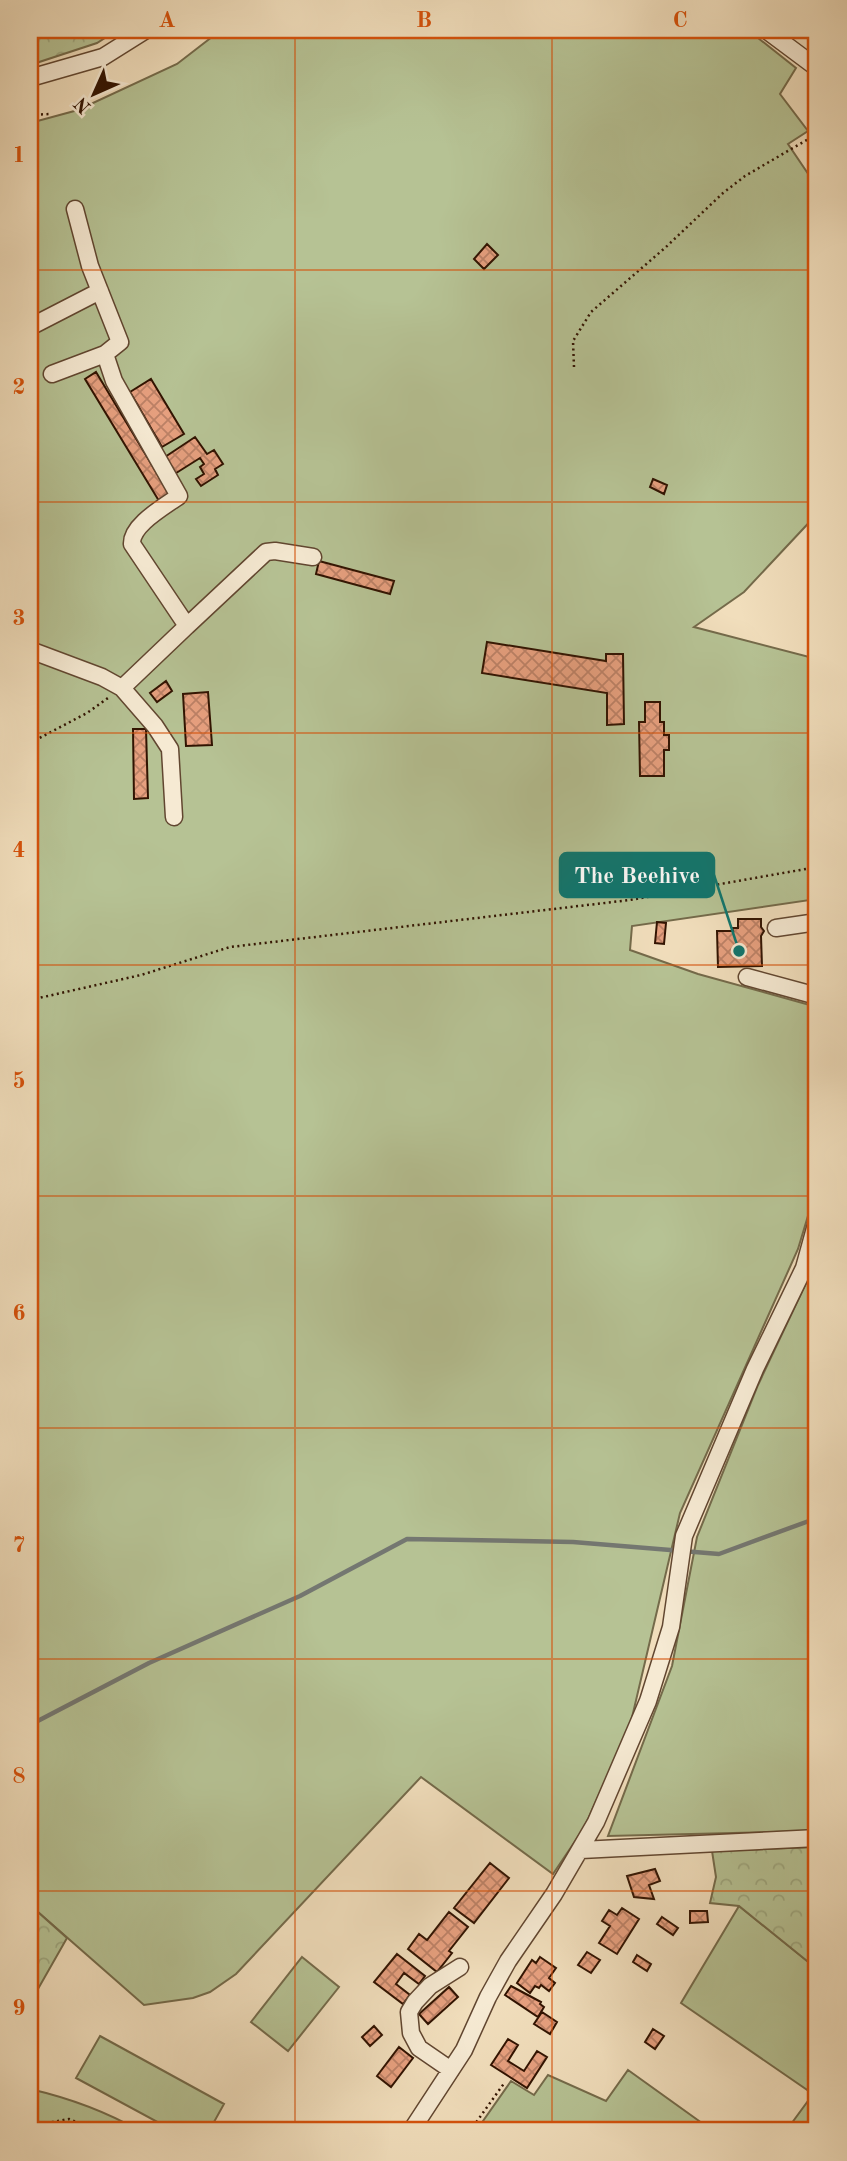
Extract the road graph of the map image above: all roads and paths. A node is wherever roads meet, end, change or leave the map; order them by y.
1 (146, 30) edge
2 (766, 30) edge
3 (817, 68) edge
4 (30, 78) edge
5 (49, 114) dead end
6 (30, 115) edge
7 (817, 134) edge
8 (75, 209) dead end
9 (100, 290) junction
10 (30, 327) edge
11 (105, 354) junction
12 (574, 367) dead end
13 (52, 374) dead end
14 (313, 557) dead end
15 (187, 626) junction
16 (30, 650) edge
17 (122, 688) junction
18 (30, 743) edge
19 (174, 817) dead end
20 (817, 867) edge
21 (817, 922) edge
22 (776, 928) dead end
23 (747, 977) dead end
24 (817, 996) edge
25 (30, 1000) edge
26 (817, 1221) edge
27 (817, 1838) edge
28 (582, 1850) junction
29 (460, 1967) dead end
30 (451, 2070) junction
31 (505, 2082) dead end
32 (30, 2126) edge
33 (100, 2131) edge
34 (411, 2131) edge
35 (470, 2131) edge

1 - 4 street
2 - 3 street
5 - 6 path
7 - 12 path
8 - 9 street
9 - 10 street
9 - 11 street
11 - 13 street
11 - 15 street
14 - 15 street
15 - 17 street
16 - 17 street
17 - 18 path
17 - 19 street
20 - 25 path
21 - 22 street
23 - 24 street
26 - 28 street
27 - 28 street
28 - 30 street
29 - 30 street
30 - 34 street
31 - 35 path
32 - 33 path

